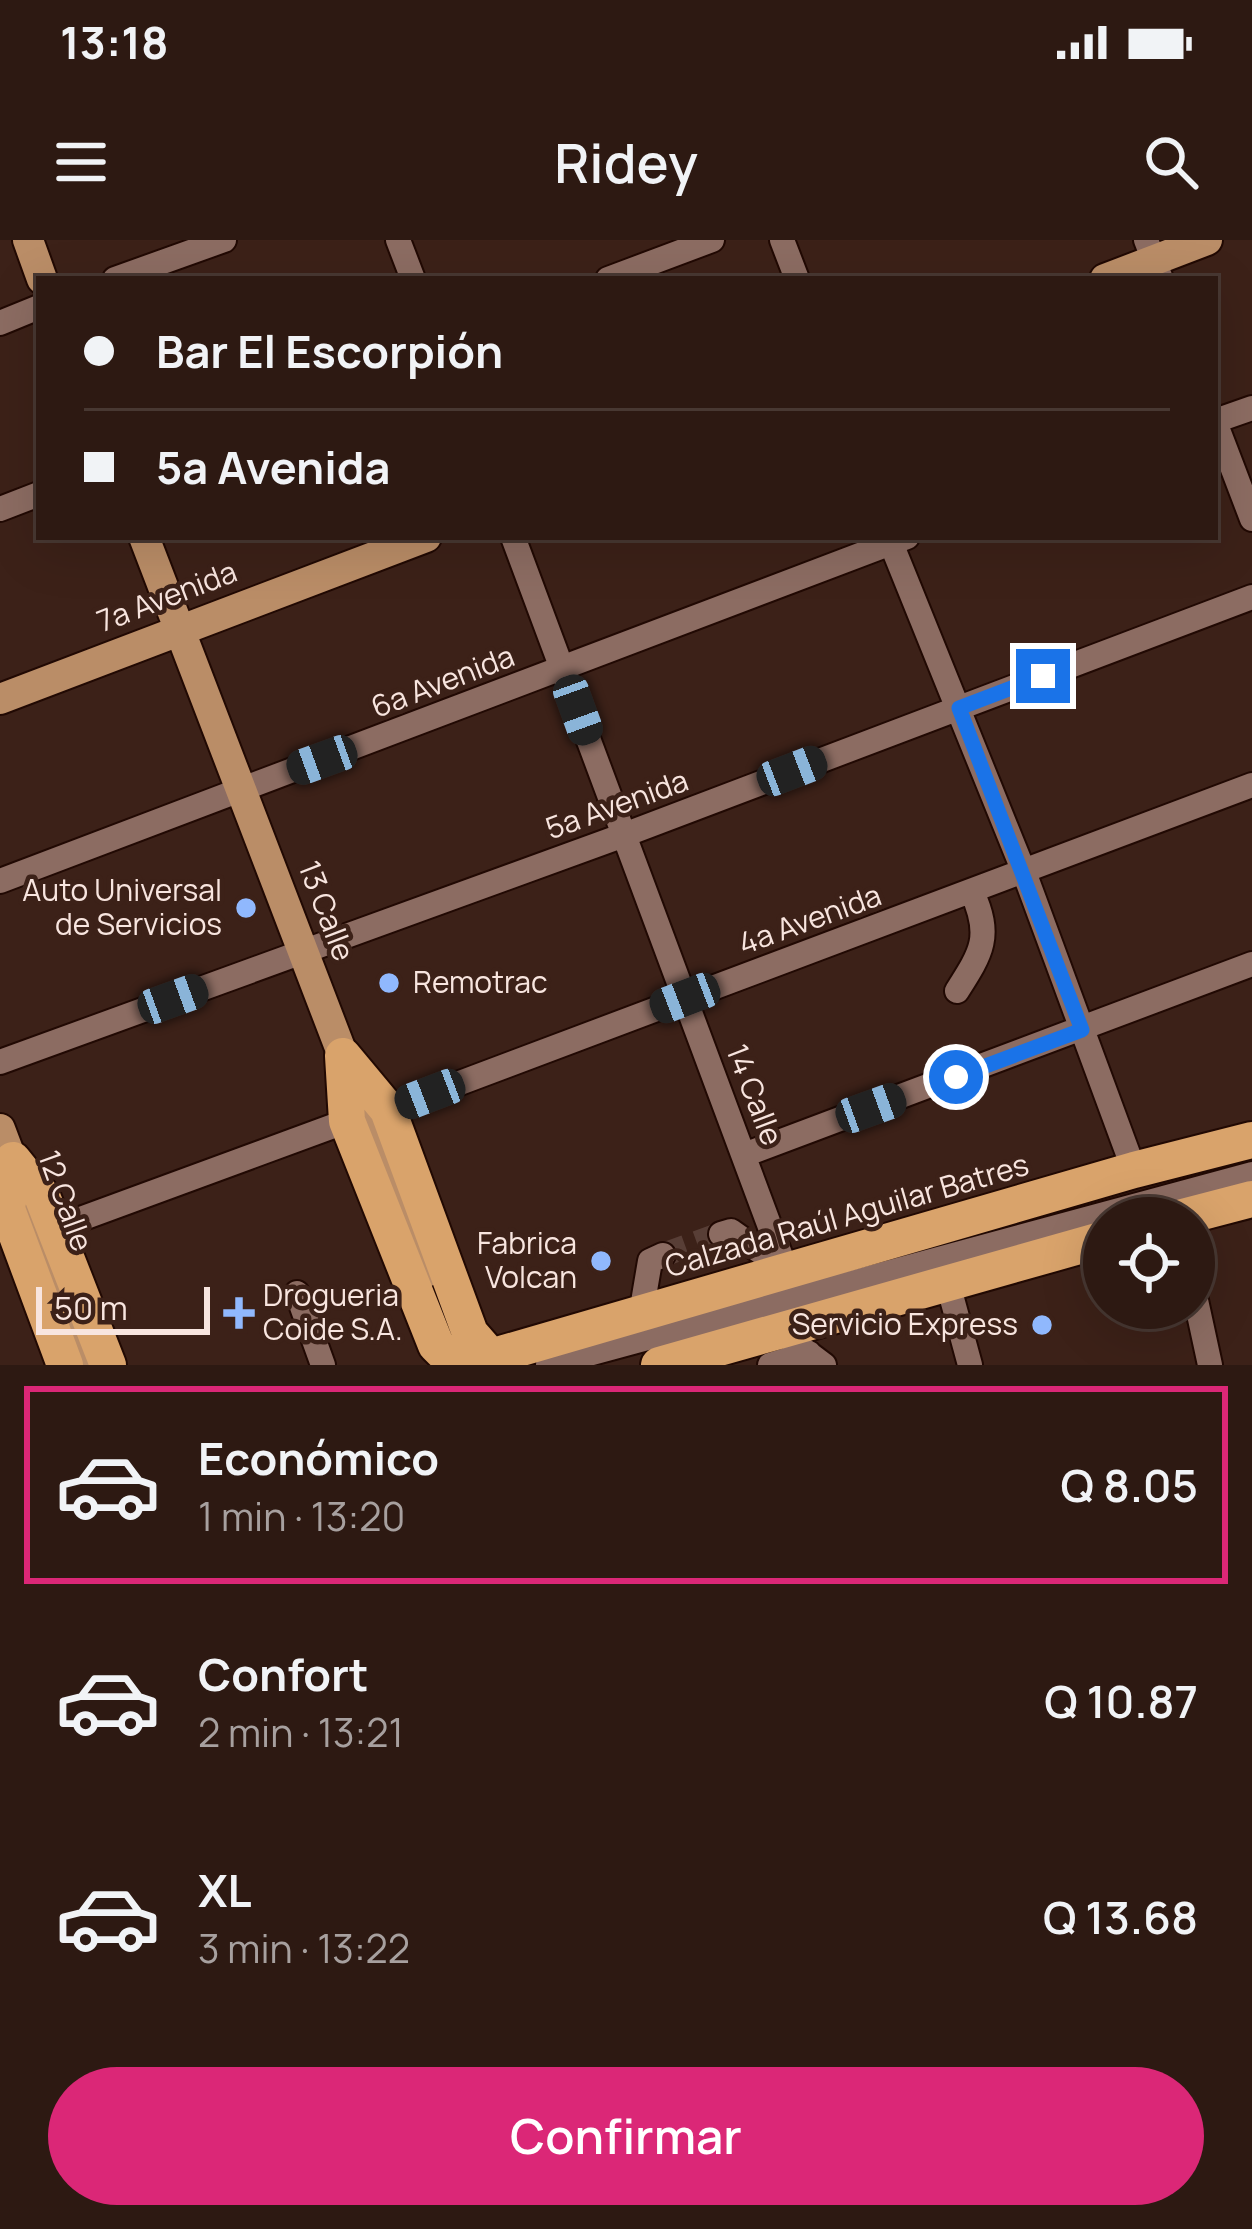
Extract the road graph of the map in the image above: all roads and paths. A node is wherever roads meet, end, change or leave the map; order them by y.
1 (28, 240) edge
2 (224, 240) edge
3 (398, 240) edge
4 (712, 240) edge
5 (782, 240) edge
6 (1208, 240) edge
7 (1153, 260) edge
8 (41, 276) edge
9 (124, 276) edge
10 (412, 276) edge
11 (616, 276) edge
12 (796, 276) edge
13 (1113, 276) edge
14 (36, 308) edge
15 (0, 323) edge
16 (1252, 408) edge
17 (1218, 421) edge
18 (1218, 430) edge
19 (36, 495) edge
20 (0, 509) edge
21 (1252, 519) edge
22 (146, 540) edge
23 (418, 540) edge
24 (513, 540) edge
25 (899, 540) edge
26 (1252, 597) edge
27 (180, 630) junction
28 (562, 669) junction
29 (0, 699) edge
30 (959, 708) junction
31 (1252, 784) edge
32 (241, 790) junction
33 (624, 835) junction
34 (1024, 872) junction
35 (0, 881) edge
36 (972, 892) junction
37 (303, 951) junction
38 (1252, 964) edge
39 (957, 991) dead end
40 (685, 998) junction
41 (1082, 1030) junction
42 (343, 1056) junction
43 (0, 1062) edge
44 (388, 1110) junction
45 (347, 1121) junction
46 (1252, 1140) edge
47 (6, 1145) edge
48 (744, 1155) junction
49 (1134, 1169) junction
50 (1252, 1174) edge
51 (1252, 1199) edge
52 (1215, 1209) edge
53 (767, 1218) junction
54 (56, 1228) junction
55 (1083, 1245) edge
56 (663, 1255) dead end
57 (10, 1258) edge
58 (787, 1270) junction
59 (948, 1284) junction
60 (297, 1293) dead end
61 (441, 1311) dead end
62 (641, 1314) junction
63 (1202, 1329) edge
64 (775, 1348) edge
65 (817, 1359) edge
66 (474, 1362) edge
67 (65, 1365) edge
68 (89, 1365) edge
69 (108, 1365) edge
70 (323, 1365) edge
71 (548, 1365) edge
72 (658, 1365) edge
73 (970, 1365) edge
74 (1210, 1365) edge

1 - 8 main road
2 - 9 street
3 - 10 street
4 - 11 street
5 - 12 street
6 - 7 main road
7 - 13 main road
14 - 15 street
16 - 17 street
18 - 21 street
19 - 20 street
22 - 27 main road, 13 Calle
23 - 27 main road, 7a Avenida
24 - 28 street, 14 Calle
25 - 28 street, 6a Avenida
25 - 30 street
26 - 30 street, 5a Avenida
27 - 29 main road, 7a Avenida
27 - 32 main road, 13 Calle
28 - 32 street, 6a Avenida
28 - 33 street, 14 Calle
30 - 33 street, 5a Avenida
30 - 34 street
31 - 34 street, 4a Avenida
32 - 35 street, 6a Avenida
32 - 37 main road, 13 Calle
33 - 37 street, 5a Avenida
33 - 40 street, 14 Calle
34 - 36 street, 4a Avenida
34 - 41 street
36 - 39 street
36 - 40 street, 4a Avenida
37 - 42 main road, 13 Calle
37 - 43 street, 5a Avenida
38 - 41 street
40 - 44 street, 4a Avenida
40 - 48 street, 14 Calle
41 - 48 street
41 - 49 street
42 - 44 highway
42 - 45 highway
42 - 61 main road, 13 Calle
44 - 66 highway
45 - 54 street
45 - 66 highway
46 - 49 highway, Calzada Raúl Aguilar Batres
47 - 54 highway
47 - 57 highway
47 - 68 main road, 12 Calle
48 - 53 street, 14 Calle
49 - 58 highway, Calzada Raúl Aguilar Batres
50 - 71 street
51 - 52 highway
53 - 58 street, 14 Calle
53 - 58 street
54 - 69 highway
55 - 59 highway
56 - 62 street
57 - 67 highway
58 - 62 highway, Calzada Raúl Aguilar Batres
59 - 64 highway
59 - 73 street
60 - 70 street
62 - 66 highway, Calzada Raúl Aguilar Batres
63 - 74 street
64 - 65 street
64 - 72 highway

